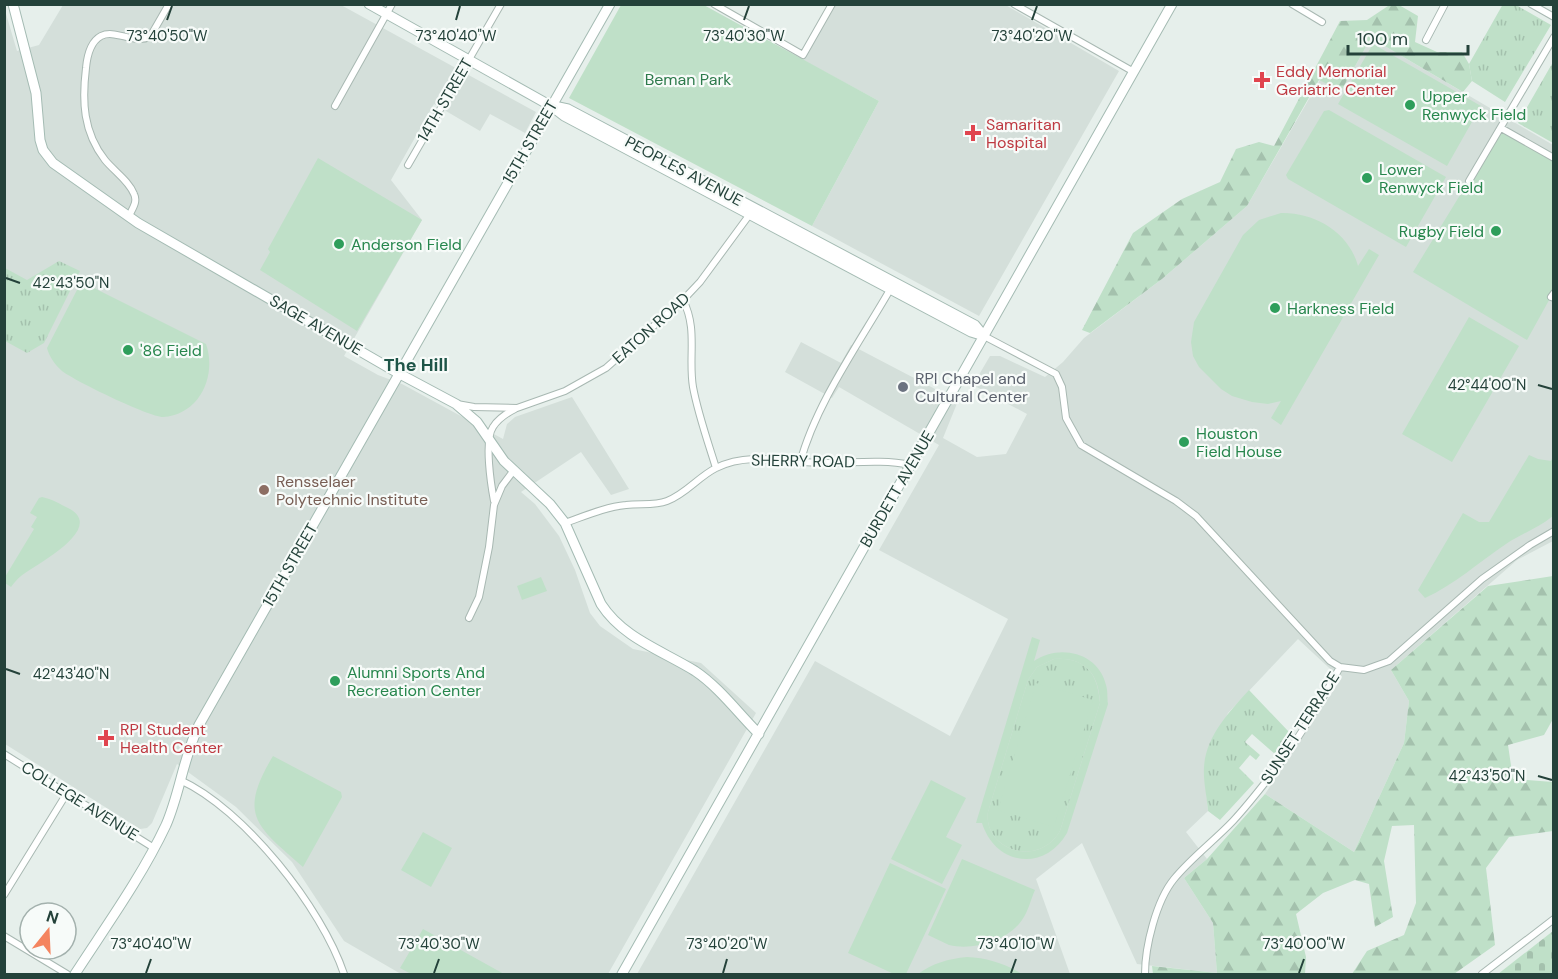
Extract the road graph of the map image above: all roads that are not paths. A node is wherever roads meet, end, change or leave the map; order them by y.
1 (14, 4) edge
2 (169, 4) edge
3 (369, 4) edge
4 (392, 4) edge
5 (501, 4) edge
6 (610, 4) edge
7 (832, 4) edge
8 (1014, 4) edge
9 (1172, 4) edge
10 (1292, 4) edge
11 (1445, 4) edge
12 (1531, 4) edge
13 (718, 6) edge
14 (386, 15) junction
15 (1554, 17) edge
16 (1322, 22) dead end
17 (1554, 37) edge
18 (1426, 40) dead end
19 (469, 60) junction
20 (1134, 72) junction
21 (335, 106) dead end
22 (551, 106) junction
23 (1501, 128) junction
24 (1554, 158) edge
25 (408, 165) dead end
26 (1468, 181) dead end
27 (752, 212) junction
28 (129, 216) junction
29 (892, 285) junction
30 (683, 300) junction
31 (984, 336) junction
32 (399, 373) junction
33 (456, 404) junction
34 (517, 408) junction
35 (489, 440) junction
36 (800, 463) junction
37 (911, 465) junction
38 (716, 468) junction
39 (514, 470) junction
40 (494, 505) junction
41 (565, 523) junction
42 (1554, 531) edge
43 (469, 618) dead end
44 (1340, 667) junction
45 (759, 734) junction
46 (4, 754) edge
47 (180, 780) junction
48 (67, 793) junction
49 (154, 848) junction
50 (7, 885) edge
51 (4, 895) edge
52 (1554, 920) edge
53 (4, 936) edge
54 (67, 975) edge
55 (75, 975) edge
56 (344, 975) edge
57 (622, 975) edge
58 (1145, 975) edge
59 (1482, 975) edge

1 - 28 street, SAGE AVENUE
2 - 28 street
3 - 14 street, PEOPLES AVENUE
4 - 14 street
5 - 19 street, 14TH STREET
6 - 22 street, 15TH STREET
7 - 13 street
8 - 20 street
9 - 20 street, BURDETT AVENUE
10 - 16 street
11 - 18 street
12 - 15 street
14 - 19 street, PEOPLES AVENUE
14 - 21 street
17 - 23 street
19 - 22 street, PEOPLES AVENUE
19 - 25 street, 14TH STREET
20 - 31 street, BURDETT AVENUE
22 - 27 street, PEOPLES AVENUE
22 - 32 street, 15TH STREET
23 - 24 street
23 - 26 street
27 - 29 street, PEOPLES AVENUE
27 - 30 street, EATON ROAD
28 - 32 street, SAGE AVENUE
29 - 31 street, PEOPLES AVENUE
29 - 36 street
30 - 34 street, EATON ROAD
30 - 38 street
31 - 37 street, BURDETT AVENUE
31 - 44 street, PEOPLES AVENUE
32 - 33 street, SAGE AVENUE
32 - 47 street, 15TH STREET
33 - 34 street, EATON ROAD
33 - 35 street, SAGE AVENUE
34 - 35 street, EATON ROAD
35 - 39 street, SAGE AVENUE
35 - 40 street
36 - 37 street, SHERRY ROAD
36 - 38 street, SHERRY ROAD
37 - 45 street, BURDETT AVENUE
38 - 41 street, SHERRY ROAD
39 - 40 street
39 - 41 street, SAGE AVENUE
40 - 43 street
41 - 45 street, SAGE AVENUE
42 - 44 street, SUNSET TERRACE
44 - 58 street, SUNSET TERRACE
45 - 57 street, BURDETT AVENUE
46 - 48 street, COLLEGE AVENUE
47 - 49 street, 15TH STREET
47 - 56 street
48 - 49 street, COLLEGE AVENUE
48 - 50 street
49 - 55 street, 15TH STREET
50 - 51 street
52 - 59 street
53 - 54 street

